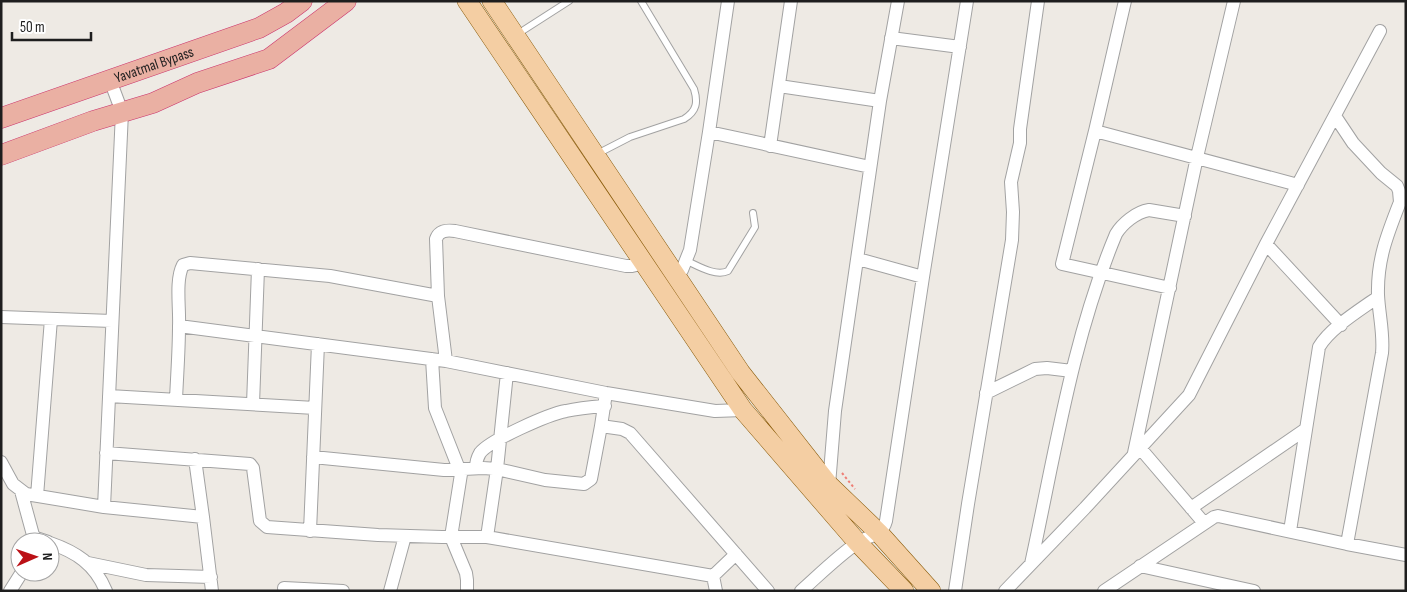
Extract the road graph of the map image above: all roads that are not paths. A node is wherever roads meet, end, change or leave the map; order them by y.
1 (302, 1) edge
2 (346, 1) edge
3 (467, 1) edge
4 (492, 1) edge
5 (568, 1) edge
6 (641, 1) edge
7 (728, 1) edge
8 (791, 1) edge
9 (898, 1) edge
10 (967, 1) edge
11 (1038, 1) edge
12 (1126, 1) edge
13 (1234, 1) edge
14 (1380, 31) dead end
15 (515, 35) junction
16 (892, 38) junction
17 (960, 47) junction
18 (110, 80) junction
19 (779, 86) junction
20 (880, 101) junction
21 (122, 112) junction
22 (1335, 116) junction
23 (1, 118) edge
24 (1095, 131) junction
25 (709, 132) junction
26 (770, 146) junction
27 (1, 155) edge
28 (595, 155) junction
29 (1198, 157) junction
30 (870, 167) junction
31 (1298, 185) junction
32 (753, 213) dead end
33 (1185, 216) junction
34 (1266, 244) junction
35 (858, 259) junction
36 (644, 263) junction
37 (681, 268) junction
38 (258, 269) junction
39 (1100, 273) junction
40 (923, 276) junction
41 (1170, 288) junction
42 (438, 296) junction
43 (1378, 297) junction
44 (1, 317) edge
45 (51, 320) junction
46 (112, 321) junction
47 (1341, 325) junction
48 (179, 326) junction
49 (256, 336) junction
50 (318, 344) junction
51 (432, 359) junction
52 (446, 361) junction
53 (1072, 371) junction
54 (508, 373) junction
55 (986, 393) junction
56 (109, 396) junction
57 (605, 399) junction
58 (176, 400) junction
59 (253, 404) junction
60 (315, 408) junction
61 (743, 410) junction
62 (601, 426) junction
63 (1306, 429) junction
64 (501, 438) junction
65 (1137, 451) junction
66 (106, 454) junction
67 (313, 457) junction
68 (195, 459) junction
69 (1, 462) edge
70 (476, 468) junction
71 (460, 469) junction
72 (497, 470) junction
73 (829, 484) junction
74 (21, 491) junction
75 (37, 496) junction
76 (104, 507) junction
77 (1191, 508) junction
78 (204, 517) junction
79 (1204, 524) junction
80 (310, 531) junction
81 (1290, 531) junction
82 (33, 532) edge
83 (879, 533) junction
84 (405, 536) junction
85 (487, 537) junction
86 (451, 538) junction
87 (858, 543) junction
88 (1347, 544) junction
89 (60, 547) edge
90 (736, 554) junction
91 (1406, 555) edge
92 (88, 563) junction
93 (1031, 564) junction
94 (1140, 566) junction
95 (713, 576) junction
96 (211, 577) junction
97 (1018, 585) edge
98 (284, 588) dead end
99 (106, 591) edge
100 (212, 591) edge
101 (343, 591) edge
102 (390, 591) edge
103 (467, 591) edge
104 (716, 591) edge
105 (768, 591) edge
106 (801, 591) edge
107 (904, 591) edge
108 (931, 591) edge
109 (956, 591) edge
110 (1005, 591) edge
111 (1104, 591) edge
112 (1254, 591) edge

1 - 18 highway, Yavatmal Bypass
2 - 21 highway
3 - 36 main road
4 - 15 main road
5 - 15 lane
6 - 28 lane
7 - 25 street
8 - 19 street
9 - 16 street
10 - 17 street
11 - 55 street
12 - 24 street
13 - 29 street
14 - 22 street
15 - 28 main road
16 - 17 street
16 - 20 street
17 - 40 street
18 - 21 street
18 - 23 highway, Yavatmal Bypass
19 - 20 street
19 - 26 street
20 - 30 street
21 - 27 highway
21 - 46 street
22 - 31 street
22 - 43 street
24 - 29 street
24 - 39 street
25 - 26 street
25 - 37 street
26 - 30 street
28 - 37 main road
29 - 31 street
29 - 33 street
30 - 35 street
31 - 34 street
32 - 37 lane
33 - 39 street
33 - 41 street
34 - 47 street
34 - 65 street
35 - 40 street
35 - 73 street
36 - 42 street
36 - 61 main road
37 - 73 main road
38 - 42 street
38 - 48 street
38 - 49 street
39 - 41 street
39 - 53 street
40 - 83 street
41 - 65 street
42 - 52 street
43 - 47 street
43 - 88 street
44 - 45 street
45 - 46 street
45 - 75 street
46 - 56 street
47 - 63 street
48 - 49 street
48 - 58 street
49 - 50 street
49 - 59 street
50 - 51 street
50 - 60 street
51 - 52 street
51 - 71 street
52 - 54 street
53 - 55 street
53 - 93 street
54 - 57 street
54 - 64 street
55 - 109 street
56 - 58 street
56 - 66 street
57 - 61 street
57 - 62 street
57 - 64 street
58 - 59 street
59 - 60 street
60 - 67 street
61 - 87 main road
62 - 72 street
62 - 90 street
63 - 77 street
63 - 81 street
64 - 70 street
64 - 72 street
65 - 77 street
65 - 93 street
66 - 68 street
66 - 76 street
67 - 71 street
67 - 80 street
68 - 78 street
68 - 80 street
69 - 74 street
70 - 71 street
70 - 72 street
71 - 86 street
72 - 85 street
73 - 83 main road
74 - 75 street
74 - 82 street
75 - 76 street
76 - 78 street
77 - 79 street
78 - 96 street
79 - 81 street
79 - 94 street
80 - 84 street
81 - 88 street
83 - 87 street
83 - 108 main road
84 - 86 street
84 - 102 street
85 - 86 street
85 - 95 street
86 - 103 street
87 - 106 street
87 - 107 main road
88 - 91 street
89 - 92 street
90 - 95 street
90 - 105 street
92 - 96 street
92 - 99 street
93 - 97 street
94 - 111 street
94 - 112 street
95 - 104 street
96 - 100 street
97 - 110 street
98 - 101 street

